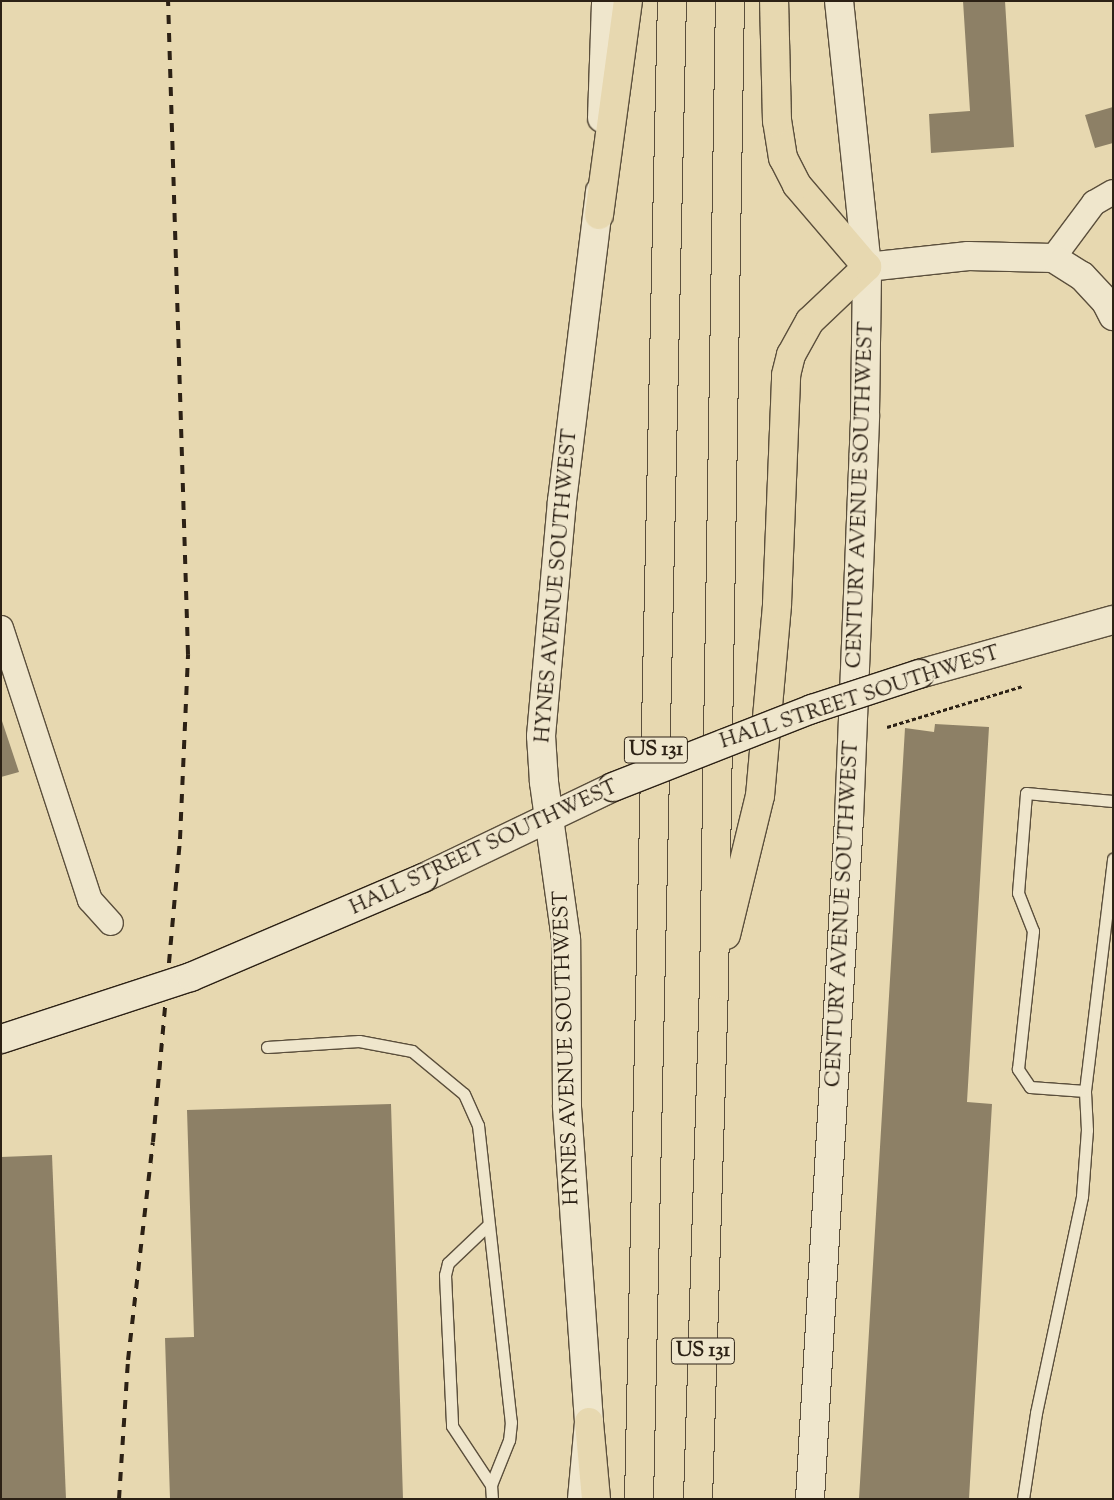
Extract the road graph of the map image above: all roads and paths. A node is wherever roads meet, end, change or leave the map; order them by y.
1 (606, 1) edge
2 (628, 1) edge
3 (672, 1) edge
4 (730, 1) edge
5 (774, 1) edge
6 (839, 1) edge
7 (1113, 192) edge
8 (599, 214) junction
9 (1053, 258) junction
10 (867, 267) junction
11 (1113, 316) edge
12 (1113, 620) edge
13 (1, 628) edge
14 (1023, 686) dead end
15 (887, 727) dead end
16 (1113, 801) edge
17 (549, 817) junction
18 (1113, 859) edge
19 (111, 923) dead end
20 (714, 984) junction
21 (1, 1039) edge
22 (267, 1047) dead end
23 (1085, 1091) junction
24 (487, 1226) junction
25 (589, 1422) junction
26 (491, 1486) junction
27 (492, 1499) edge
28 (582, 1499) edge
29 (596, 1499) edge
30 (639, 1499) edge
31 (698, 1499) edge
32 (810, 1499) edge
33 (1023, 1499) edge

1 - 8 main road, HYNES AVENUE SOUTHWEST
2 - 8 highway
3 - 30 highway, US 131
4 - 20 highway, US 131
5 - 10 highway
6 - 10 main road, CENTURY AVENUE SOUTHWEST
7 - 9 street
8 - 17 main road, HYNES AVENUE SOUTHWEST
9 - 10 main road
9 - 11 main road
10 - 20 highway
10 - 32 main road, CENTURY AVENUE SOUTHWEST
12 - 17 main road, HALL STREET SOUTHWEST, bridge
13 - 19 street
14 - 15 path
16 - 23 lane
17 - 21 main road, HALL STREET SOUTHWEST, bridge
17 - 25 main road, HYNES AVENUE SOUTHWEST
18 - 23 lane
20 - 31 highway, US 131
22 - 24 lane
23 - 33 lane
24 - 26 lane
24 - 26 lane
25 - 28 main road, HYNES AVENUE SOUTHWEST
25 - 29 highway
26 - 27 lane

